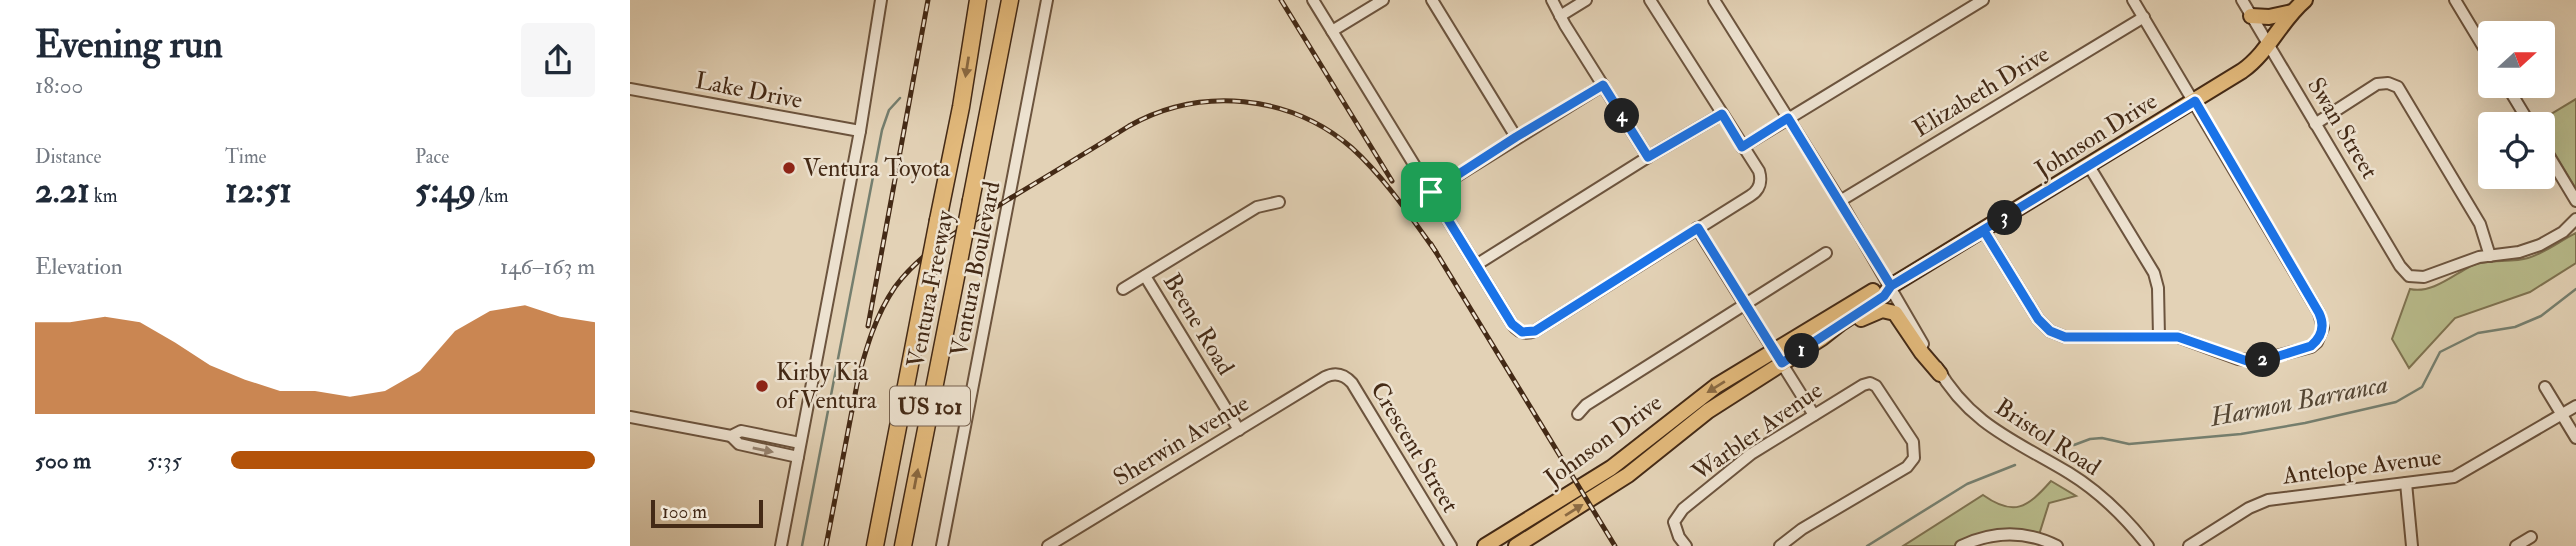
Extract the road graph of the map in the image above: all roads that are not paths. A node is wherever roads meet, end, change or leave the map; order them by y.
1 (881, 0) edge
2 (978, 0) edge
3 (1010, 0) edge
4 (1048, 0) edge
5 (1313, 0) edge
6 (1383, 0) edge
7 (1433, 0) edge
8 (1552, 0) edge
9 (1586, 0) edge
10 (1650, 0) edge
11 (1714, 0) edge
12 (1983, 0) edge
13 (2133, 0) edge
14 (2242, 0) edge
15 (2305, 0) edge
16 (2455, 0) edge
17 (2292, 12) junction
18 (1560, 16) junction
19 (2251, 16) junction
20 (2144, 17) junction
21 (1332, 31) junction
22 (2478, 38) edge
23 (2269, 44) junction
24 (1603, 85) junction
25 (630, 89) edge
26 (2195, 101) junction
27 (1722, 114) junction
28 (1788, 118) junction
29 (2315, 124) junction
30 (860, 131) junction
31 (1516, 137) junction
32 (1742, 147) junction
33 (1648, 157) junction
34 (2089, 166) junction
35 (2555, 166) edge
36 (1431, 192) junction
37 (1840, 201) junction
38 (2576, 201) edge
39 (1279, 202) dead end
40 (2576, 219) edge
41 (1698, 228) junction
42 (1984, 231) junction
43 (1826, 253) dead end
44 (2490, 256) junction
45 (1476, 265) junction
46 (1145, 276) junction
47 (1891, 286) junction
48 (1124, 289) dead end
49 (1745, 306) junction
50 (2159, 337) junction
51 (1822, 338) junction
52 (1778, 358) junction
53 (1338, 374) joint
54 (1940, 374) junction
55 (2545, 387) dead end
56 (2576, 406) edge
57 (1578, 414) dead end
58 (1814, 415) junction
59 (2562, 415) junction
60 (630, 417) edge
61 (1239, 429) junction
62 (731, 436) junction
63 (2576, 438) edge
64 (800, 443) junction
65 (797, 457) junction
66 (2406, 483) junction
67 (2531, 537) dead end
68 (781, 546) edge
69 (875, 546) edge
70 (903, 546) edge
71 (942, 546) edge
72 (1048, 546) edge
73 (1451, 546) edge
74 (1485, 546) edge
75 (1516, 546) edge
76 (1686, 546) edge
77 (1780, 546) edge
78 (1961, 546) edge
79 (2057, 546) edge
80 (2148, 546) edge
81 (2189, 546) edge
82 (2412, 546) edge
83 (2516, 546) edge

1 - 30 street
2 -> 69 highway, Ventura Freeway / US 101, bridge
70 -> 3 highway, Ventura Freeway / US 101, bridge
4 - 71 street, Ventura Boulevard
5 - 21 street
6 - 21 street
7 - 31 street
8 - 18 street
9 - 18 street
10 - 27 street
11 - 28 street, Bristol Road
12 - 28 street
13 - 20 street
14 - 19 street, Swan Street
15 - 17 main road, Johnson Drive
16 - 22 street
17 - 19 main road
17 - 23 main road, Johnson Drive
18 - 24 street
19 - 23 street, Swan Street
20 - 26 street
20 - 37 street, Elizabeth Drive
21 - 36 street
23 - 26 main road, Johnson Drive
23 - 29 street, Swan Street
24 - 31 street
24 - 33 street
25 - 30 street, Lake Drive
26 - 34 main road, Johnson Drive
26 - 50 street
27 - 32 street
27 - 33 street
28 - 32 street
28 - 37 street, Bristol Road
29 - 44 street, Swan Street
29 - 44 street
30 - 64 street
31 - 36 street
32 - 41 street
33 - 45 street
34 - 42 main road, Johnson Drive
34 - 50 street
35 - 38 street
36 - 45 street
37 - 47 street, Bristol Road
39 - 46 street, Beene Road
40 - 44 street
41 - 45 street
41 - 49 street
42 - 47 main road, Johnson Drive
42 - 50 street
43 - 49 street
46 - 48 street, Beene Road
46 - 61 street, Beene Road
47 - 51 main road, Johnson Drive
47 - 52 main road, Johnson Drive
47 - 54 street, Bristol Road
49 - 52 street
49 - 57 street
51 - 52 main road, Johnson Drive
51 - 54 main road
52 - 58 street
52 -> 74 main road, Johnson Drive
75 -> 52 main road, Johnson Drive
53 - 61 street, Sherwin Avenue
53 - 73 street, Crescent Street
54 - 80 street, Bristol Road
55 - 59 street
56 - 59 street, Antelope Avenue
58 - 76 street, Warbler Avenue
58 - 77 street, Warbler Avenue
59 - 63 street
59 - 66 street, Antelope Avenue
60 - 62 street
61 - 72 street, Sherwin Avenue
62 - 64 street
62 -> 65 street
64 - 65 street
65 - 68 street
66 - 81 street, Antelope Avenue
66 - 82 street
67 - 83 street
78 - 79 street

